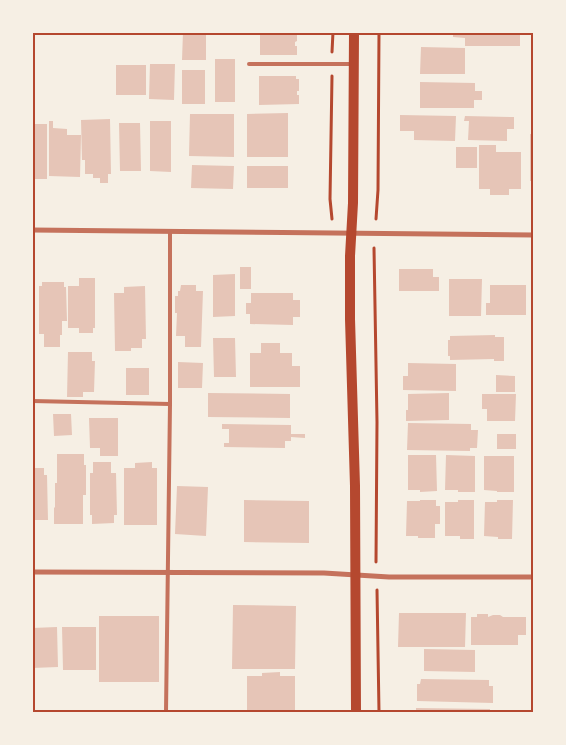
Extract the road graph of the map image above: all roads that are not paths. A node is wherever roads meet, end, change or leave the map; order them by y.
1 (354, 32) edge
2 (249, 64) dead end
3 (354, 64) junction
4 (32, 230) edge
5 (170, 232) junction
6 (352, 233) junction
7 (534, 236) edge
8 (32, 401) edge
9 (170, 404) junction
10 (534, 545) edge
11 (32, 572) edge
12 (168, 572) junction
13 (355, 575) junction
14 (533, 577) edge
15 (534, 647) edge
16 (166, 712) edge
17 (356, 712) edge

1 - 3 main road
2 - 3 lane
3 - 6 main road
4 - 5 street
5 - 6 street
5 - 9 lane
6 - 7 street
6 - 13 main road
8 - 9 lane
9 - 12 lane
10 - 14 lane
11 - 12 street
12 - 13 street
12 - 16 lane
13 - 14 street
13 - 17 main road
14 - 15 lane

